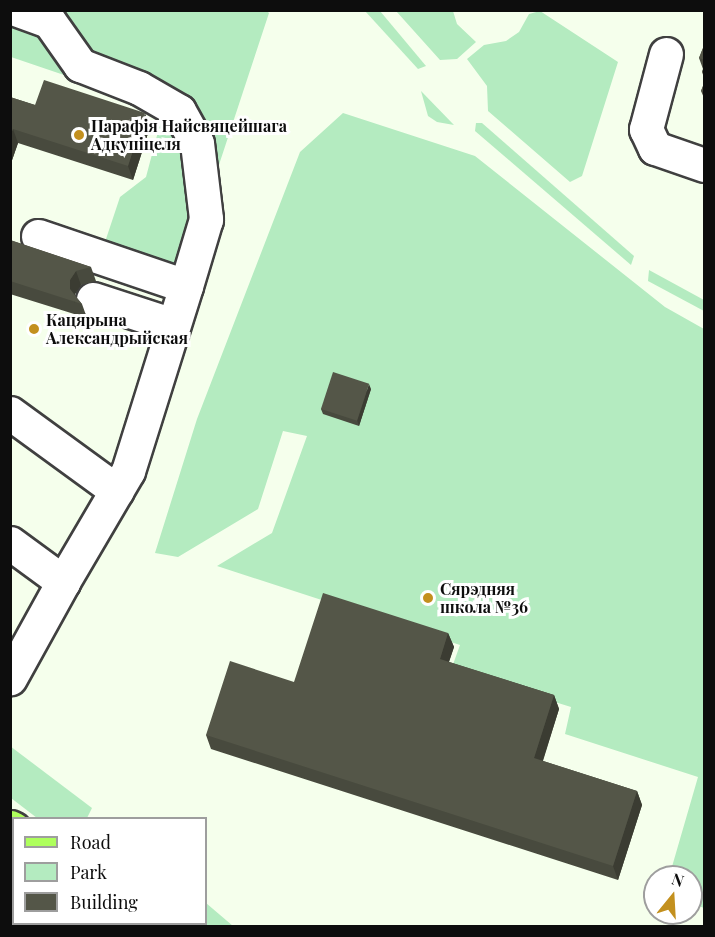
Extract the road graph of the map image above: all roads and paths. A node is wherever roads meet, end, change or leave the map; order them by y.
1 (18, 10) edge
2 (666, 54) dead end
3 (705, 165) edge
4 (38, 236) dead end
5 (186, 286) junction
6 (93, 299) dead end
7 (173, 325) junction
8 (10, 413) edge
9 (117, 491) junction
10 (10, 543) edge
11 (63, 582) junction
12 (10, 678) edge

1 - 5 lane
2 - 3 lane
4 - 5 lane
5 - 7 lane
6 - 7 lane
7 - 9 lane
8 - 9 lane
9 - 11 lane
10 - 11 lane
11 - 12 lane

